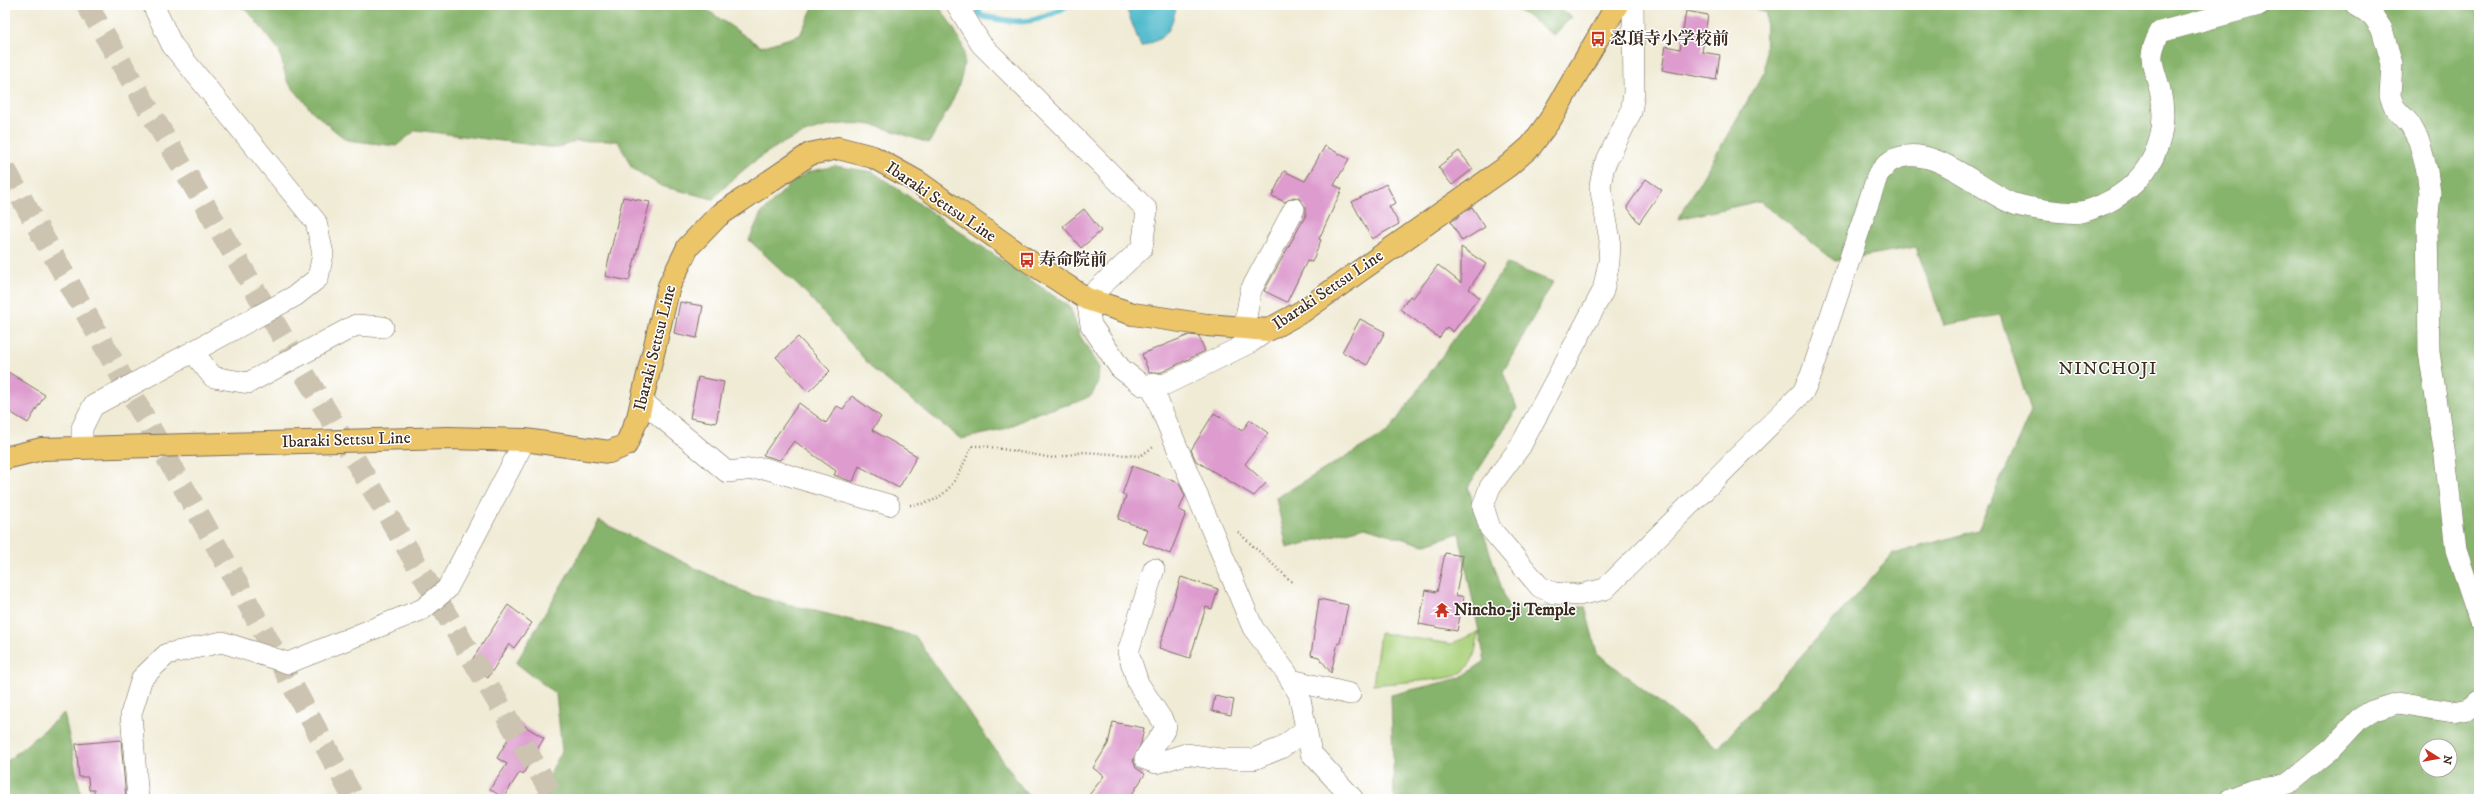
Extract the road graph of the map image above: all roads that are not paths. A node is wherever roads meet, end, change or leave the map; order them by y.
1 (153, 5) edge
2 (957, 5) edge
3 (1617, 5) edge
4 (1633, 5) edge
5 (2259, 5) edge
6 (2356, 5) edge
7 (1294, 209) dead end
8 (1087, 299) junction
9 (383, 327) dead end
10 (1244, 328) junction
11 (1268, 330) junction
12 (192, 352) junction
13 (1151, 385) junction
14 (642, 401) junction
15 (525, 440) junction
16 (82, 448) junction
17 (5, 458) edge
18 (889, 505) road end
19 (1154, 569) dead end
20 (2479, 619) edge
21 (1291, 680) junction
22 (1350, 694) dead end
23 (2479, 701) edge
24 (1305, 730) junction
25 (138, 799) edge
26 (1353, 799) edge
27 (2230, 799) edge

1 - 12 street
2 - 8 street
3 - 11 main road, Ibaraki Settsu Line
4 - 5 street
6 - 20 street
7 - 10 street
8 - 10 main road, Ibaraki Settsu Line
8 - 13 street
8 - 14 main road, Ibaraki Settsu Line
9 - 12 street
10 - 11 main road, Ibaraki Settsu Line
11 - 13 street
12 - 16 street
13 - 21 street
14 - 15 main road, Ibaraki Settsu Line
14 - 18 street
15 - 16 main road, Ibaraki Settsu Line
15 - 25 street
16 - 17 main road, Ibaraki Settsu Line
19 - 24 street
21 - 22 street
21 - 24 street
23 - 27 street
24 - 26 street

